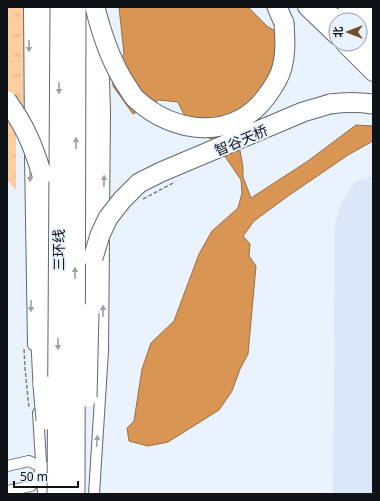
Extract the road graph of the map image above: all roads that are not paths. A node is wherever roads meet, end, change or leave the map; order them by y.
1 (29, 7) edge
2 (43, 7) edge
3 (60, 7) edge
4 (76, 7) edge
5 (92, 7) edge
6 (95, 7) edge
7 (102, 7) edge
8 (306, 7) edge
9 (366, 7) edge
10 (373, 14) edge
11 (281, 15) edge
12 (328, 28) edge
13 (102, 36) junction
14 (352, 52) edge
15 (373, 73) edge
16 (7, 101) edge
17 (373, 104) edge
18 (42, 175) junction
19 (93, 258) junction
20 (41, 445) junction
21 (96, 457) junction
22 (29, 461) junction
23 (7, 466) edge
24 (43, 468) junction
25 (31, 486) junction
26 (7, 491) edge
27 (43, 494) edge
28 (53, 494) edge
29 (57, 494) edge
30 (74, 494) edge
31 (79, 494) edge
32 (94, 494) edge

1 -> 20 street
2 - 18 highway
3 -> 29 highway, 三环线, bridge
30 -> 4 highway, 三环线, bridge
5 - 19 highway, bridge
6 - 13 highway, bridge
7 - 13 street
8 - 12 main road
9 - 10 main road
11 - 13 highway, bridge
21 -> 13 street
14 - 15 main road
16 - 18 highway, bridge
17 - 19 highway, bridge
18 - 28 highway, bridge
19 - 31 highway, bridge
20 - 22 street
20 - 24 street
21 - 24 street
21 - 32 street
22 - 23 street
22 - 24 street
24 - 25 street
24 - 27 street
25 - 26 street
25 - 27 street

